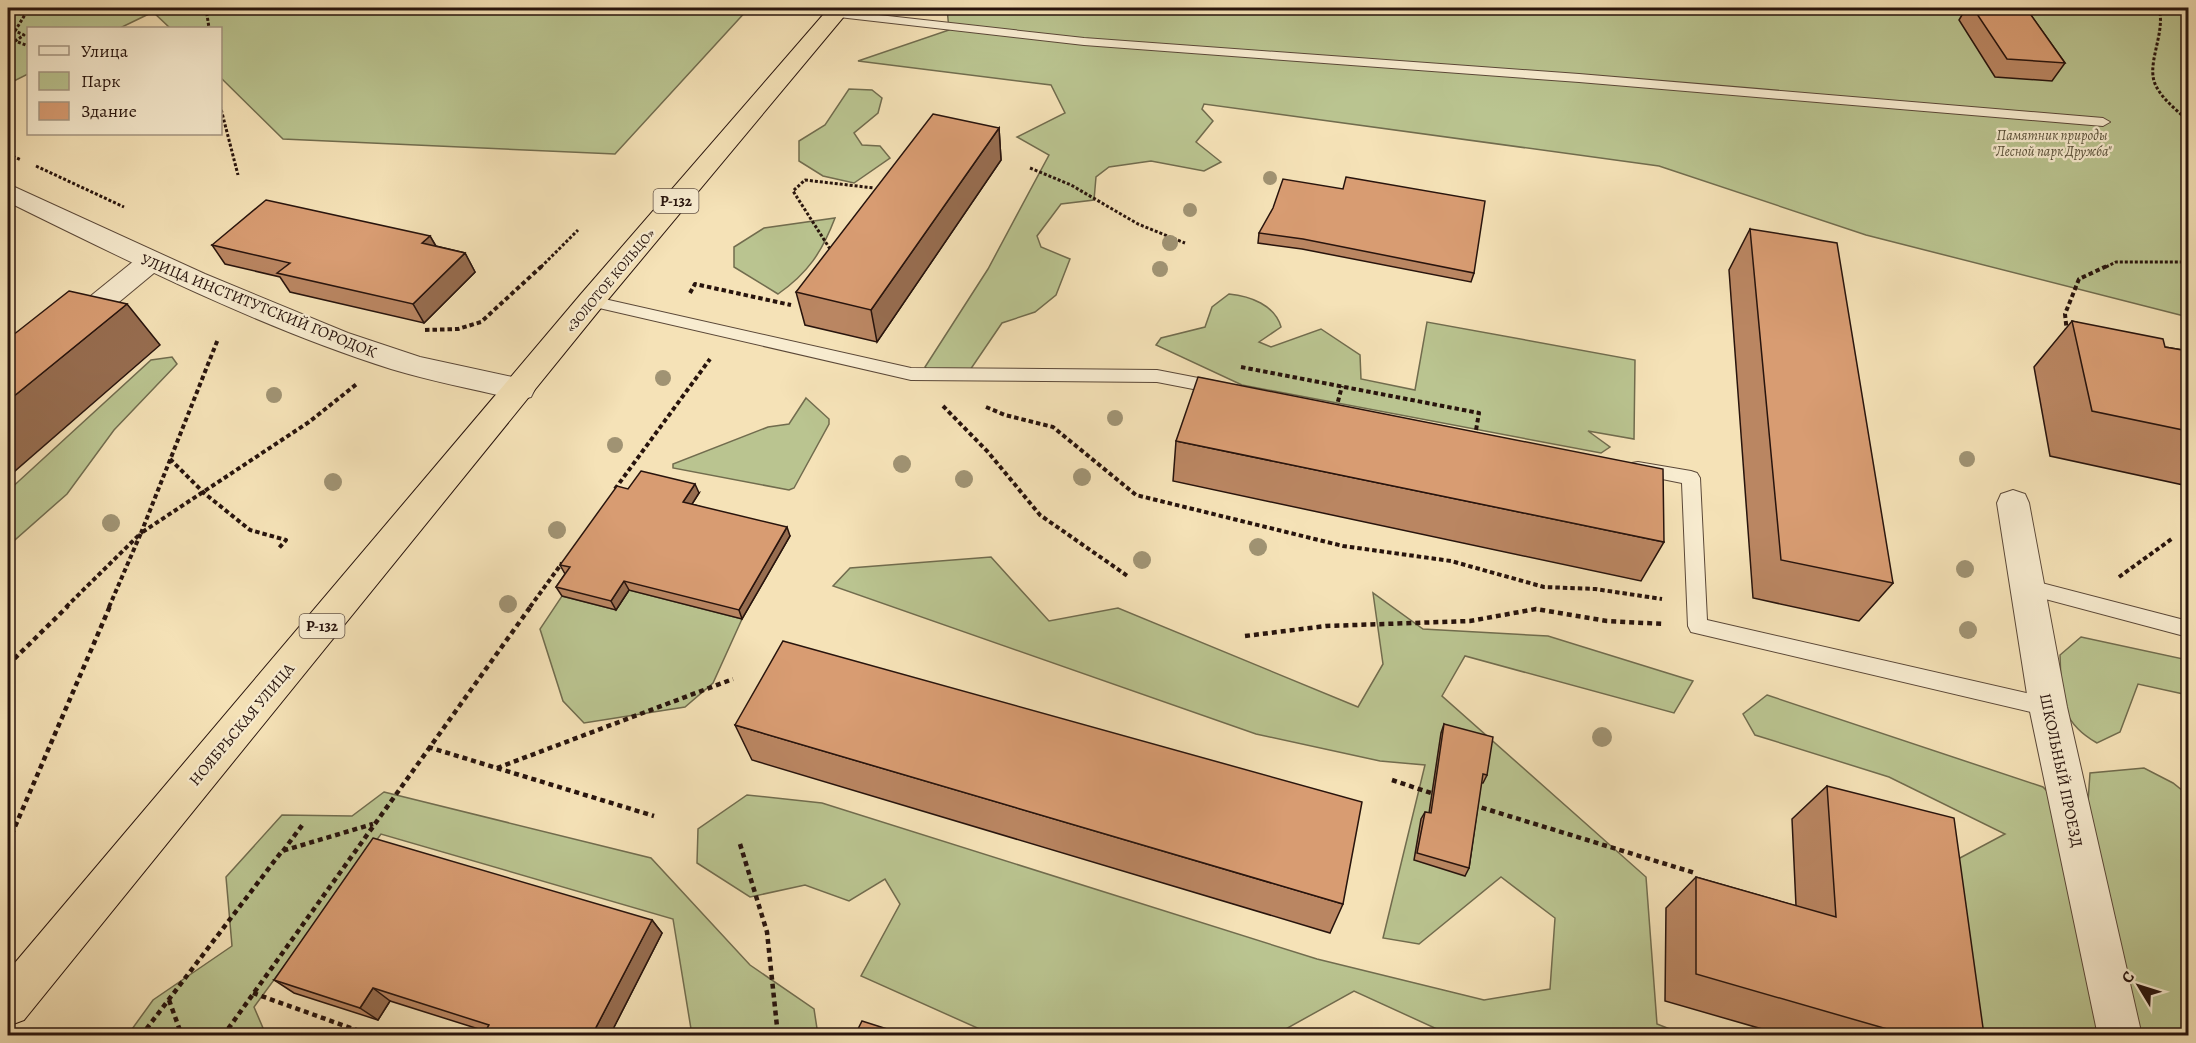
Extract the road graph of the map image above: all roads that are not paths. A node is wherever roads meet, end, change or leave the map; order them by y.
1 (837, 11) edge
2 (2103, 122) dead end
3 (8, 192) edge
4 (150, 262) junction
5 (591, 302) junction
6 (8, 378) edge
7 (520, 389) junction
8 (1235, 391) edge
9 (1623, 465) edge
10 (2013, 503) dead end
11 (2026, 587) junction
12 (2188, 629) edge
13 (2048, 707) junction
14 (8, 1004) edge
15 (2120, 1035) edge

1 - 2 lane
1 - 5 highway, «ЗОЛОТОЕ КОЛЬЦО» / Р-132
3 - 4 street, УЛИЦА ИНСТИТУТСКИЙ ГОРОДОК
4 - 6 street
4 - 7 street, УЛИЦА ИНСТИТУТСКИЙ ГОРОДОК
5 - 7 highway, «ЗОЛОТОЕ КОЛЬЦО» / Р-132
5 - 8 lane
7 - 14 highway, НОЯБРЬСКАЯ УЛИЦА / Р-132
9 - 13 lane
10 - 11 street, ШКОЛЬНЫЙ ПРОЕЗД
11 - 12 lane
11 - 13 street, ШКОЛЬНЫЙ ПРОЕЗД
13 - 15 street, ШКОЛЬНЫЙ ПРОЕЗД

